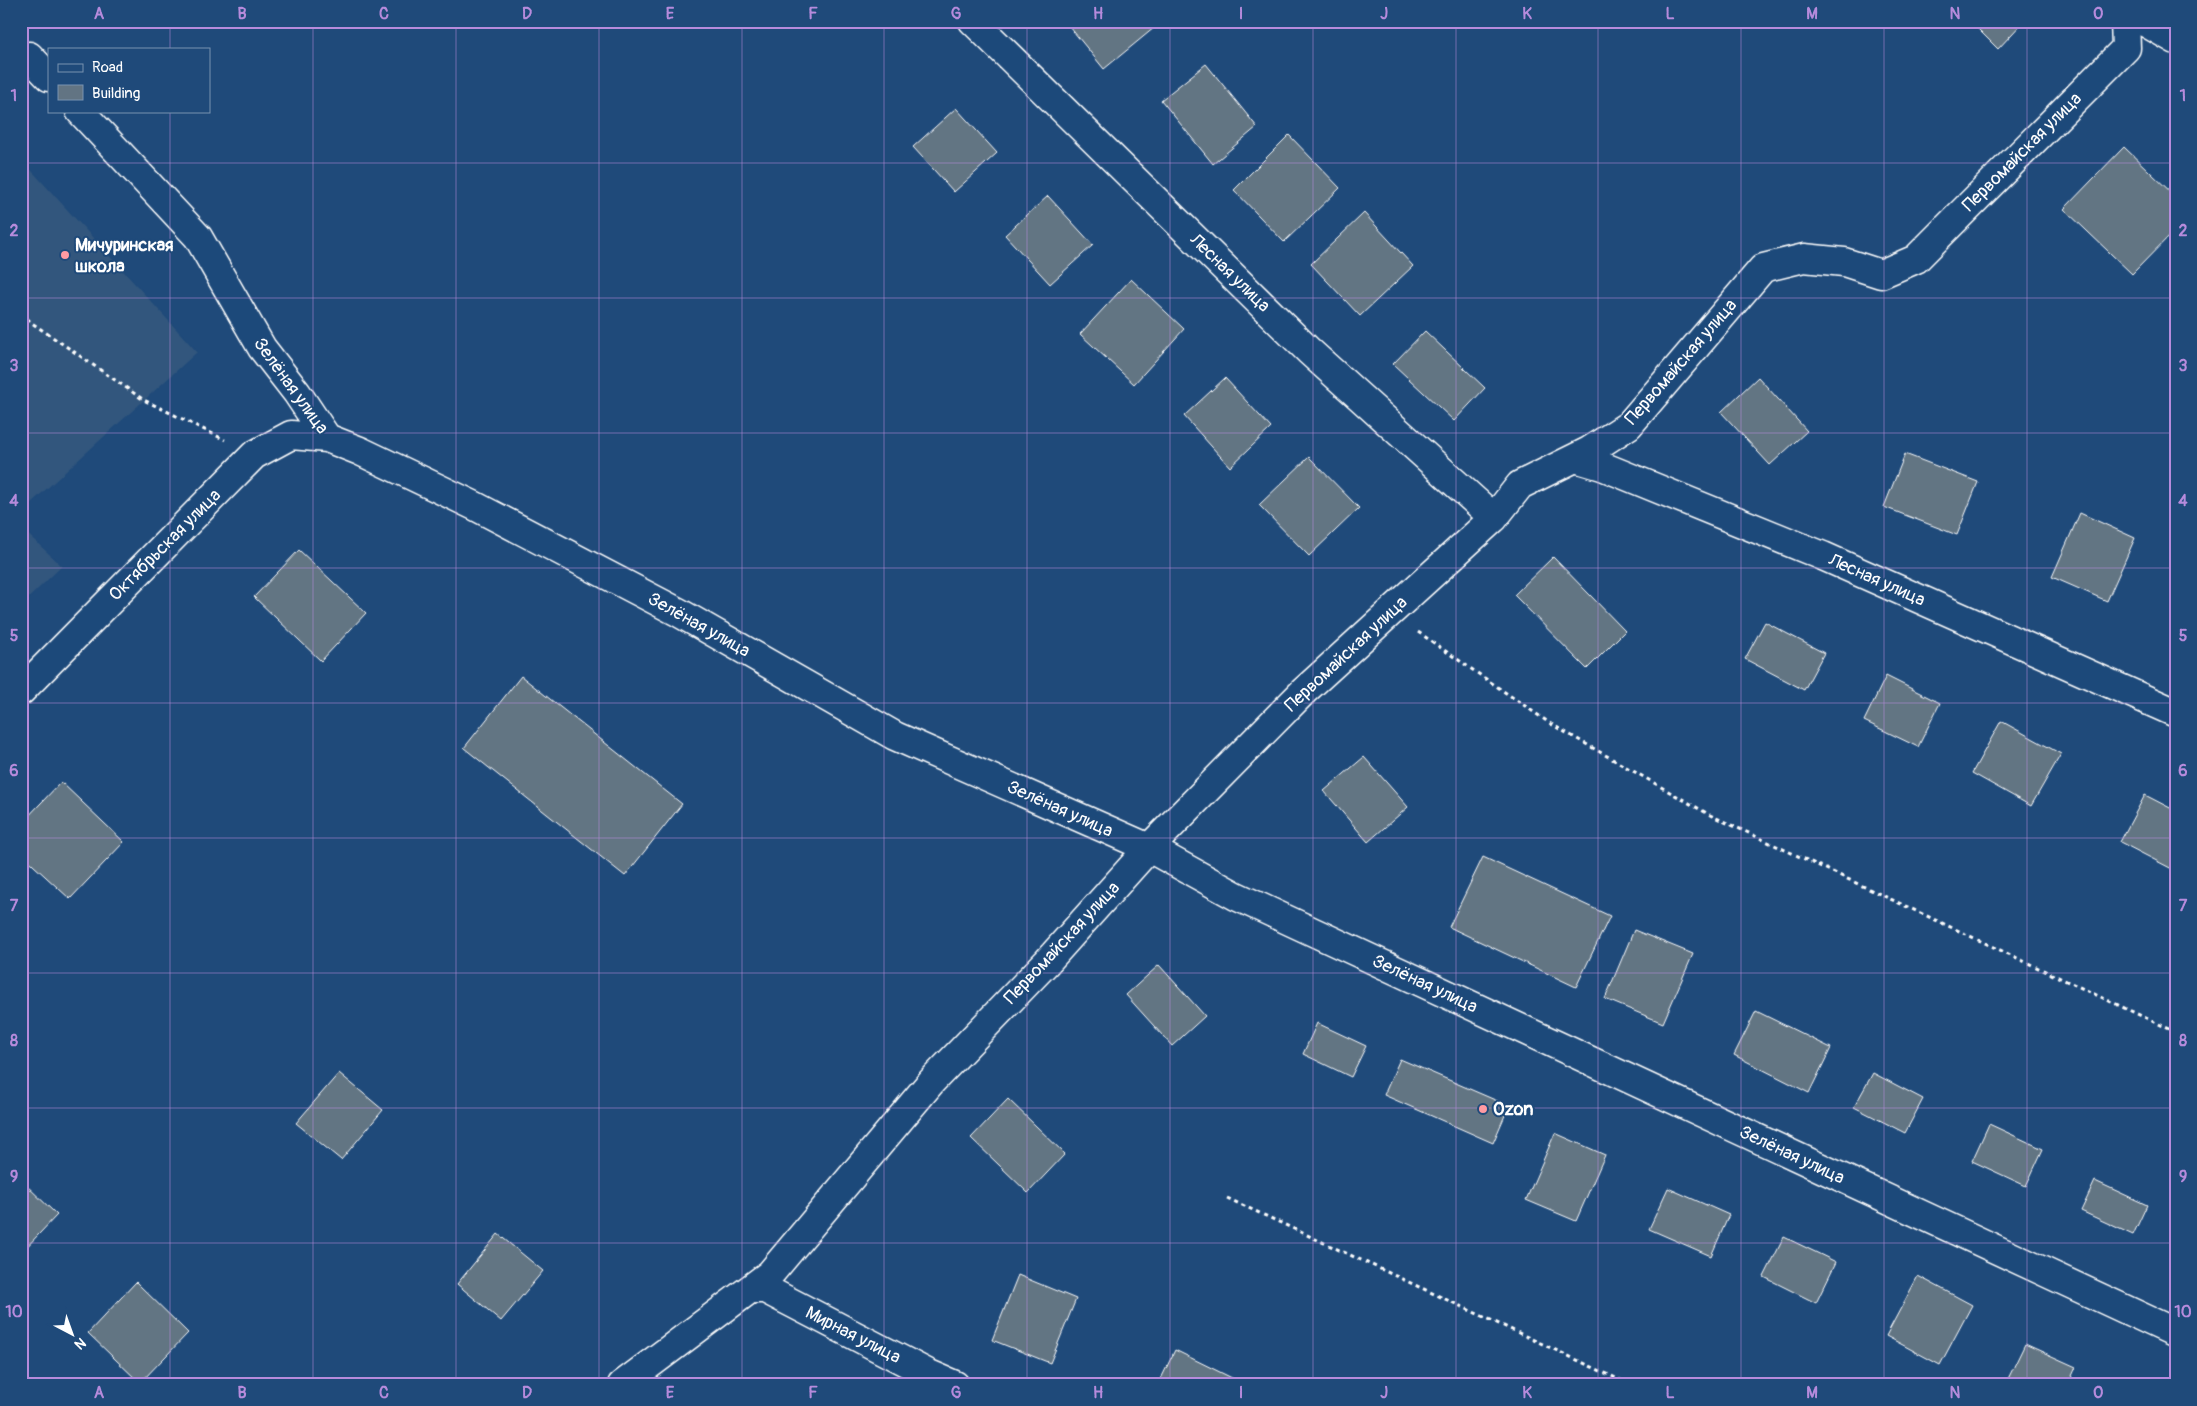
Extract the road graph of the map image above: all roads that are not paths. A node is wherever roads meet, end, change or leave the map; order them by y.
1 (973, 21) edge
2 (2125, 21) edge
3 (2143, 21) edge
4 (2176, 40) edge
5 (29, 56) dead end
6 (48, 76) edge
7 (81, 112) edge
8 (327, 438) junction
9 (1575, 458) junction
10 (1494, 518) junction
11 (21, 691) edge
12 (2176, 713) edge
13 (1149, 848) junction
14 (751, 1289) junction
15 (2176, 1333) edge
16 (622, 1385) edge
17 (955, 1385) edge

1 - 10 street, Лесная улица
2 - 9 street, Первомайская улица
3 - 4 street
5 - 6 street
7 - 8 street, Зелёная улица
8 - 11 street, Октябрьская улица
8 - 13 street, Зелёная улица
9 - 10 street, Первомайская улица
9 - 12 street, Лесная улица
10 - 13 street, Первомайская улица
13 - 14 street, Первомайская улица
13 - 15 street, Зелёная улица
14 - 16 street, Первомайская улица
14 - 17 street, Мирная улица

